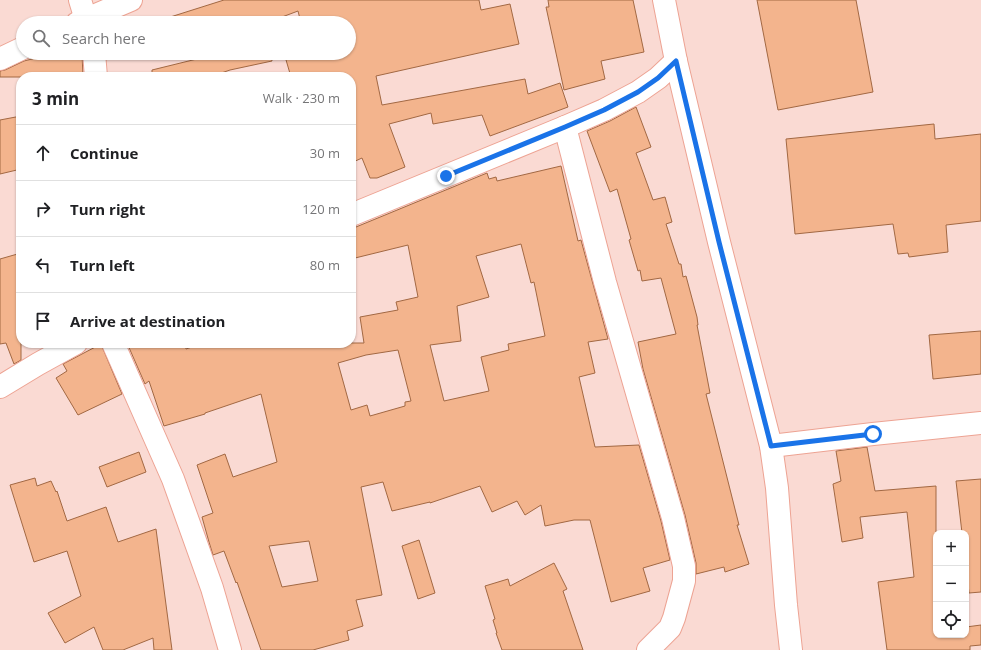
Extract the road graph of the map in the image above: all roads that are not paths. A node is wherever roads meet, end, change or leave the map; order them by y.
1 (131, 0) edge
2 (664, 0) edge
3 (83, 16) edge
4 (16, 51) edge
5 (0, 59) edge
6 (95, 60) edge
7 (676, 61) junction
8 (96, 72) edge
9 (565, 127) junction
10 (356, 212) edge
11 (67, 348) edge
12 (115, 348) edge
13 (0, 387) edge
14 (981, 423) edge
15 (771, 446) junction
16 (230, 650) edge
17 (648, 650) edge
18 (791, 650) edge

1 - 3 street
2 - 7 street
4 - 5 street
6 - 8 street
7 - 9 street
7 - 15 street
9 - 10 street
9 - 17 street
11 - 13 street
12 - 16 street
14 - 15 street
15 - 18 street

